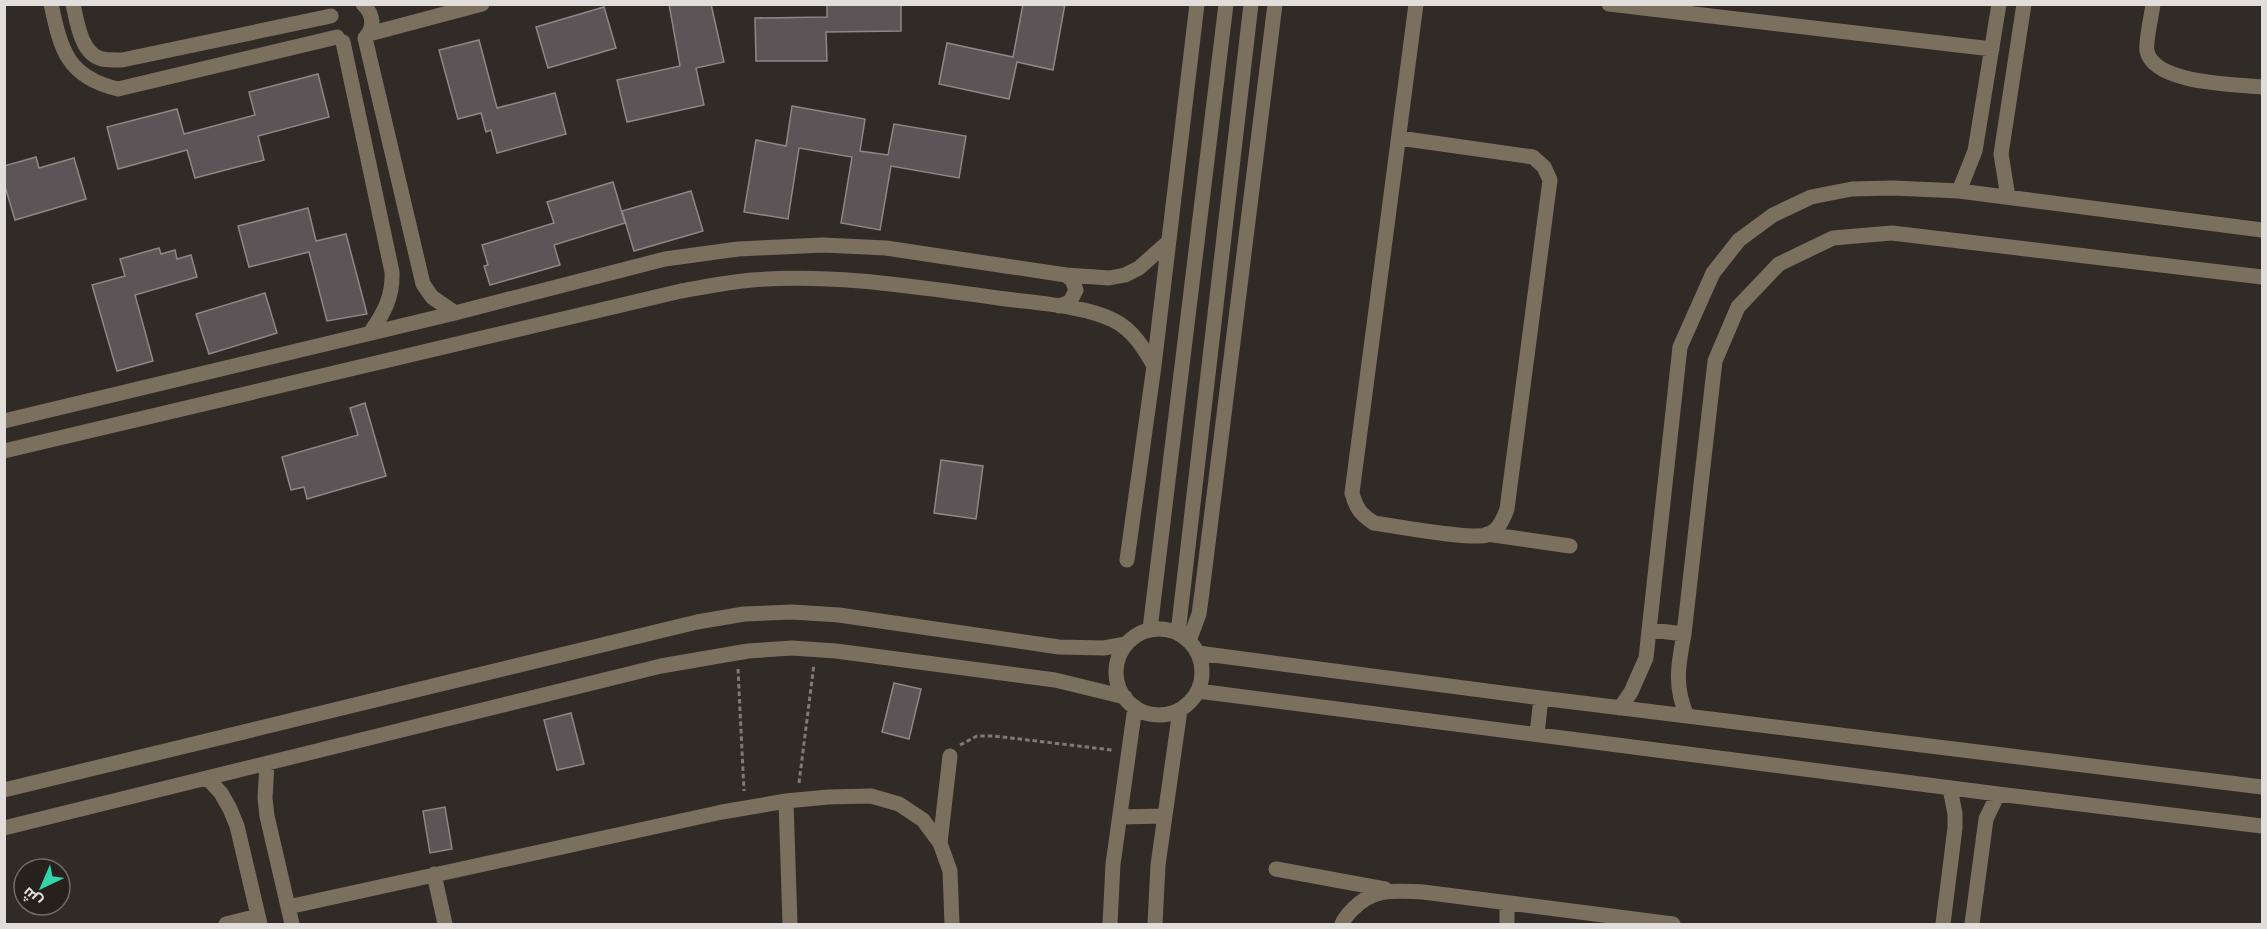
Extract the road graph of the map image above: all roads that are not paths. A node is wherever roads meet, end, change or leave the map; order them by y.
1 (51, 4) edge
2 (73, 4) edge
3 (363, 4) edge
4 (482, 4) edge
5 (1197, 4) edge
6 (1226, 4) edge
7 (1251, 4) edge
8 (1275, 4) edge
9 (1416, 4) edge
10 (1610, 4) edge
11 (1999, 4) edge
12 (2024, 4) edge
13 (2153, 4) edge
14 (335, 9) edge
15 (367, 36) junction
16 (340, 40) junction
17 (1992, 49) junction
18 (2262, 87) edge
19 (1399, 138) junction
20 (1959, 191) junction
21 (2008, 197) junction
22 (2262, 230) edge
23 (1167, 243) junction
24 (418, 264) junction
25 (391, 267) junction
26 (1066, 275) junction
27 (2262, 277) edge
28 (1059, 306) junction
29 (455, 313) junction
30 (370, 333) junction
31 (1154, 366) junction
32 (4, 421) edge
33 (4, 451) edge
34 (1487, 534) junction
35 (1570, 546) dead end
36 (1127, 560) dead end
37 (1150, 629) junction
38 (1651, 630) junction
39 (1684, 634) junction
40 (1188, 642) junction
41 (1126, 644) junction
42 (1198, 691) junction
43 (1541, 698) junction
44 (1130, 702) junction
45 (1620, 708) junction
46 (1179, 710) junction
47 (1687, 716) junction
48 (1537, 734) junction
49 (950, 756) road end
50 (267, 764) junction
51 (208, 779) junction
52 (2262, 787) edge
53 (1950, 788) junction
54 (4, 790) edge
55 (1998, 794) junction
56 (792, 800) junction
57 (1164, 816) junction
58 (1120, 817) junction
59 (2262, 826) edge
60 (4, 828) edge
61 (940, 843) junction
62 (1276, 869) dead end
63 (434, 874) junction
64 (1391, 890) junction
65 (1507, 903) junction
66 (288, 907) junction
67 (259, 920) edge
68 (226, 924) edge
69 (292, 924) edge
70 (445, 924) edge
71 (790, 924) edge
72 (952, 924) edge
73 (1110, 924) edge
74 (1155, 924) edge
75 (1342, 924) edge
76 (1507, 924) edge
77 (1673, 924) edge
78 (1942, 924) edge
79 (1972, 924) edge

1 - 16 street
2 - 14 street
3 - 15 street
4 - 15 street
5 - 23 street
6 - 37 street
7 - 40 street
8 - 40 street
9 - 19 street
10 - 17 street
11 - 17 street
12 - 21 street
13 - 18 street
14 - 16 street
15 - 16 street
15 - 24 street
16 - 25 street
17 - 20 street
19 - 34 street
19 - 34 street
20 - 21 street
20 - 38 street
21 - 22 street
23 - 26 street
23 - 31 street
24 - 25 street
24 - 29 street
25 - 30 street
26 - 28 street
26 - 29 street
27 - 39 street
28 - 31 street
28 - 33 street
29 - 30 street
30 - 32 street
31 - 36 street
34 - 35 street
37 - 40 street
37 - 41 street
38 - 39 street
38 - 45 street
39 - 47 street
40 - 42 street
40 - 43 street
41 - 44 street
41 - 54 street
42 - 46 street
42 - 48 street
43 - 45 street
43 - 48 street
44 - 46 street
44 - 50 street
44 - 58 street
45 - 47 street
46 - 57 street
47 - 52 street
48 - 53 street
49 - 61 street
50 - 51 street
50 - 66 street
51 - 60 street
51 - 67 street
53 - 55 street
53 - 78 street
55 - 59 street
55 - 79 street
56 - 61 street
56 - 63 street
56 - 71 street
57 - 58 street
57 - 74 street
58 - 73 street
61 - 72 street
62 - 64 street
63 - 66 street
63 - 70 street
64 - 65 street
64 - 75 street
65 - 76 street
65 - 77 street
66 - 69 street
67 - 68 street

